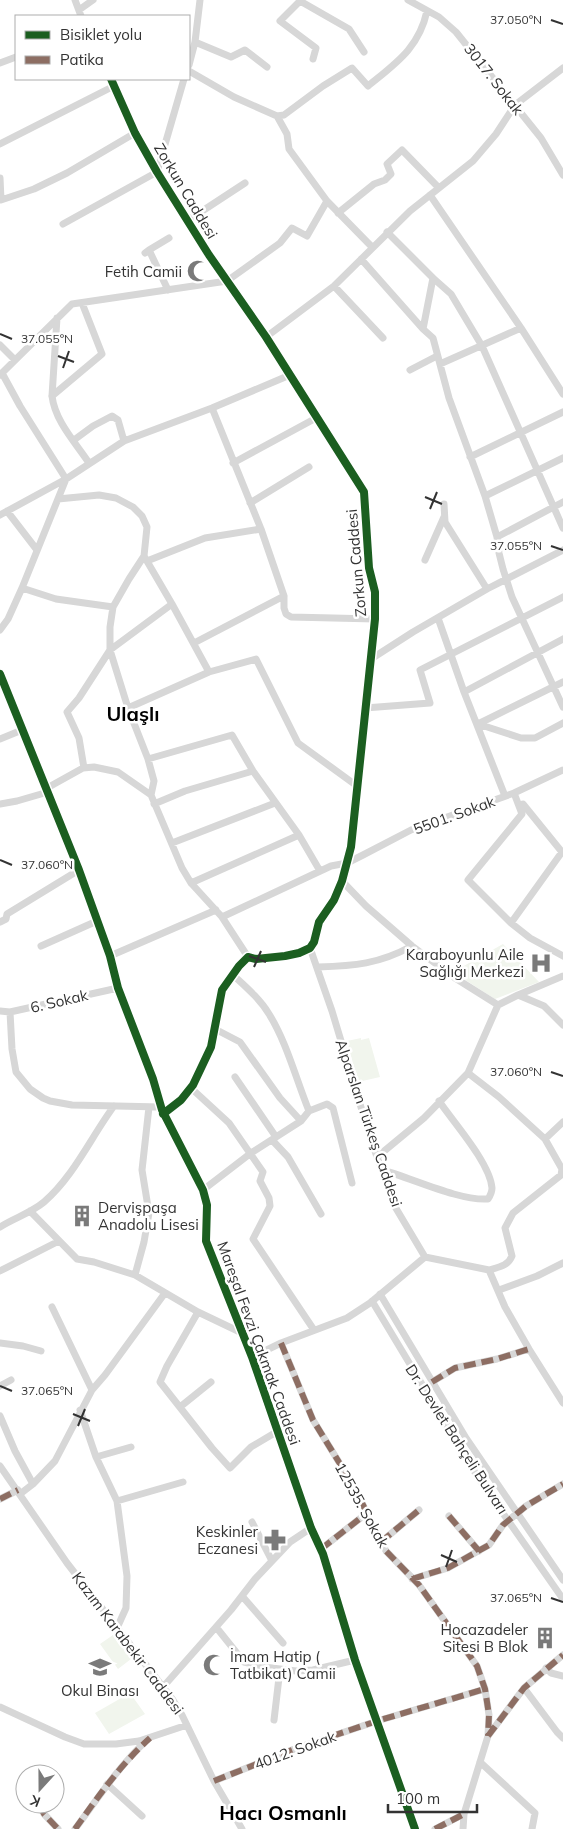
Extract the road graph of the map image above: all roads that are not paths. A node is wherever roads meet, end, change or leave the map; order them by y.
1 (74, 0) edge
2 (93, 0) edge
3 (200, 0) edge
4 (408, 0) edge
5 (301, 1) edge
6 (427, 11) junction
7 (80, 13) edge
8 (195, 42) junction
9 (364, 52) dead end
10 (15, 56) edge
11 (313, 60) dead end
12 (190, 61) edge
13 (0, 63) edge
14 (267, 67) dead end
15 (563, 68) edge
16 (190, 72) edge
17 (111, 80) edge
18 (184, 80) edge
19 (114, 86) junction
20 (515, 105) junction
21 (277, 116) junction
22 (135, 133) junction
23 (0, 144) edge
24 (157, 172) junction
25 (563, 176) edge
26 (0, 178) edge
27 (245, 183) dead end
28 (439, 188) junction
29 (430, 195) junction
30 (327, 201) junction
31 (338, 213) junction
32 (187, 221) junction
33 (63, 224) dead end
34 (387, 232) junction
35 (169, 238) dead end
36 (372, 248) junction
37 (361, 259) junction
38 (433, 278) junction
39 (227, 281) junction
40 (334, 286) junction
41 (168, 290) junction
42 (82, 303) junction
43 (57, 318) junction
44 (521, 328) junction
45 (423, 329) junction
46 (266, 337) junction
47 (383, 338) dead end
48 (0, 345) edge
49 (482, 346) junction
50 (437, 356) junction
51 (15, 360) junction
52 (440, 364) junction
53 (410, 370) dead end
54 (1, 374) edge
55 (290, 375) junction
56 (563, 394) edge
57 (52, 396) junction
58 (212, 408) junction
59 (563, 412) edge
60 (318, 417) junction
61 (520, 434) junction
62 (74, 440) junction
63 (124, 441) junction
64 (470, 458) junction
65 (563, 458) edge
66 (89, 463) junction
67 (233, 463) junction
68 (309, 467) dead end
69 (537, 470) junction
70 (66, 479) junction
71 (485, 496) junction
72 (58, 499) junction
73 (563, 502) edge
74 (250, 503) junction
75 (444, 504) dead end
76 (553, 507) junction
77 (4, 513) edge
78 (444, 516) junction
79 (563, 528) edge
80 (261, 530) junction
81 (497, 537) junction
82 (37, 550) junction
83 (563, 550) edge
84 (145, 559) junction
85 (425, 560) dead end
86 (506, 580) junction
87 (22, 588) junction
88 (487, 589) junction
89 (284, 596) junction
90 (563, 597) edge
91 (172, 604) junction
92 (113, 607) junction
93 (438, 618) junction
94 (375, 619) junction
95 (521, 619) junction
96 (0, 630) edge
97 (563, 639) edge
98 (194, 643) junction
99 (110, 650) junction
100 (537, 653) junction
101 (451, 655) junction
102 (370, 659) junction
103 (209, 672) junction
104 (0, 674) edge
105 (563, 682) edge
106 (553, 687) junction
107 (3, 690) edge
108 (464, 692) junction
109 (563, 707) edge
110 (128, 708) junction
111 (365, 708) junction
112 (563, 723) edge
113 (478, 724) junction
114 (22, 730) junction
115 (0, 739) edge
116 (148, 759) junction
117 (84, 768) junction
118 (253, 770) junction
119 (563, 770) edge
120 (357, 786) junction
121 (48, 790) junction
122 (514, 793) junction
123 (151, 794) junction
124 (505, 796) junction
125 (275, 803) junction
126 (0, 804) edge
127 (154, 804) junction
128 (519, 806) junction
129 (298, 835) junction
130 (172, 843) junction
131 (563, 852) edge
132 (347, 863) junction
133 (79, 870) junction
134 (320, 871) junction
135 (342, 881) junction
136 (191, 883) junction
137 (216, 910) junction
138 (222, 917) junction
139 (97, 921) junction
140 (0, 922) edge
141 (511, 923) junction
142 (41, 946) dead end
143 (412, 946) junction
144 (310, 948) junction
145 (110, 956) junction
146 (563, 956) edge
147 (248, 957) junction
148 (318, 967) junction
149 (232, 975) junction
150 (563, 976) edge
151 (118, 988) junction
152 (518, 995) junction
153 (498, 1005) junction
154 (0, 1011) edge
155 (10, 1012) junction
156 (563, 1025) edge
157 (215, 1029) junction
158 (468, 1074) junction
159 (235, 1077) dead end
160 (190, 1088) junction
161 (439, 1101) junction
162 (114, 1106) junction
163 (149, 1107) junction
164 (162, 1110) junction
165 (309, 1111) junction
166 (300, 1121) junction
167 (563, 1122) edge
168 (274, 1139) junction
169 (545, 1139) junction
170 (251, 1153) junction
171 (377, 1157) junction
172 (382, 1170) junction
173 (352, 1183) dead end
174 (203, 1190) junction
175 (30, 1211) junction
176 (320, 1214) dead end
177 (0, 1227) edge
178 (60, 1241) junction
179 (425, 1257) junction
180 (563, 1263) edge
181 (489, 1270) junction
182 (0, 1271) edge
183 (135, 1276) junction
184 (499, 1290) junction
185 (165, 1293) junction
186 (380, 1294) junction
187 (372, 1301) junction
188 (52, 1308) dead end
189 (198, 1312) junction
190 (314, 1330) junction
191 (242, 1333) junction
192 (0, 1343) edge
193 (281, 1343) junction
194 (529, 1349) junction
195 (41, 1351) dead end
196 (252, 1357) junction
197 (11, 1380) dead end
198 (210, 1382) dead end
199 (432, 1382) junction
200 (0, 1386) edge
201 (92, 1390) junction
202 (563, 1403) edge
203 (180, 1407) junction
204 (80, 1410) junction
205 (0, 1416) edge
206 (278, 1431) junction
207 (131, 1448) dead end
208 (96, 1457) junction
209 (0, 1466) edge
210 (184, 1482) dead end
211 (33, 1484) junction
212 (563, 1484) edge
213 (19, 1492) junction
214 (0, 1499) edge
215 (117, 1501) junction
216 (419, 1510) dead end
217 (367, 1513) junction
218 (517, 1514) junction
219 (449, 1516) dead end
220 (509, 1520) junction
221 (252, 1522) dead end
222 (311, 1528) junction
223 (381, 1542) junction
224 (321, 1549) junction
225 (479, 1551) junction
226 (272, 1561) junction
227 (412, 1578) junction
228 (563, 1580) edge
229 (242, 1596) junction
230 (563, 1600) edge
231 (216, 1627) junction
232 (117, 1628) junction
233 (283, 1643) dead end
234 (563, 1655) edge
235 (355, 1660) junction
236 (546, 1668) junction
237 (280, 1669) junction
238 (563, 1676) edge
239 (163, 1687) junction
240 (524, 1688) junction
241 (485, 1689) junction
242 (0, 1707) edge
243 (274, 1720) dead end
244 (377, 1721) junction
245 (187, 1725) junction
246 (488, 1736) junction
247 (150, 1738) junction
248 (563, 1738) edge
249 (480, 1762) junction
250 (214, 1781) junction
251 (107, 1784) junction
252 (44, 1814) edge
253 (464, 1814) junction
254 (142, 1816) dead end
255 (58, 1829) edge
256 (75, 1829) edge
257 (242, 1829) edge
258 (415, 1829) edge
259 (435, 1829) edge
260 (463, 1829) edge
261 (532, 1829) edge

1 - 7 street
2 - 7 street
3 - 8 street
4 - 6 street, 3017. Sokak
5 - 9 street
5 - 11 street
6 - 20 street, 3017. Sokak
6 - 21 street
8 - 12 street
8 - 14 street
10 - 13 street
15 - 20 street
16 - 21 street
17 - 19 street, Zorkun Caddesi
18 - 24 street
19 - 22 street, Zorkun Caddesi
19 - 23 street
20 - 25 street, 3017. Sokak
20 - 28 street
21 - 30 street
22 - 24 street, Zorkun Caddesi
22 - 26 street
24 - 32 street, Zorkun Caddesi
24 - 33 street
27 - 32 street
28 - 29 street
28 - 31 street
29 - 34 street
29 - 44 street
30 - 31 street
30 - 39 street
31 - 36 street
32 - 39 street, Zorkun Caddesi
34 - 36 street
34 - 38 street
35 - 41 street
36 - 37 street
37 - 40 street
37 - 45 street
38 - 45 street
38 - 49 street
39 - 41 street
39 - 46 street, Zorkun Caddesi
40 - 46 street
40 - 47 street
41 - 42 street
42 - 43 street
42 - 57 street
43 - 51 street
43 - 57 street
44 - 49 street
44 - 56 street
45 - 50 street
46 - 55 street, Zorkun Caddesi
48 - 51 street
49 - 52 street
49 - 61 street
50 - 52 street
50 - 53 street
51 - 54 street
52 - 64 street
54 - 70 street
55 - 58 street
55 - 60 street, Zorkun Caddesi
57 - 62 street
58 - 63 street
58 - 67 street
59 - 61 street
60 - 67 street
60 - 94 street, Zorkun Caddesi
61 - 64 street
61 - 69 street
62 - 63 street
62 - 66 street
63 - 66 street
64 - 71 street
65 - 69 street
66 - 70 street
67 - 74 street
68 - 74 street
69 - 71 street
69 - 76 street
70 - 72 street
70 - 77 street
71 - 81 street
72 - 82 street
72 - 84 street
73 - 76 street
74 - 80 street
75 - 78 street
76 - 79 street
76 - 81 street
77 - 82 street
78 - 85 street
78 - 88 street
80 - 84 street
80 - 89 street
81 - 86 street
82 - 87 street
83 - 86 street
84 - 91 street
84 - 92 street
86 - 88 street
86 - 95 street
87 - 92 street
87 - 96 street
88 - 93 street
89 - 94 street
89 - 98 street
90 - 95 street
91 - 98 street
91 - 99 street
92 - 99 street
93 - 101 street
93 - 102 street
94 - 102 street, Zorkun Caddesi
95 - 100 street
95 - 101 street
97 - 100 street
98 - 103 street
99 - 110 street
99 - 117 street
100 - 106 street
100 - 108 street
101 - 108 street
101 - 111 street
102 - 111 street, Zorkun Caddesi
103 - 110 street
103 - 120 street
104 - 107 street, Mareşal Fevzi Çakmak Caddesi
105 - 106 street
106 - 109 street
106 - 113 street
107 - 114 street, Mareşal Fevzi Çakmak Caddesi
108 - 113 street
110 - 116 street
111 - 120 street, Zorkun Caddesi
112 - 113 street
113 - 124 street
114 - 115 street
114 - 121 street, Mareşal Fevzi Çakmak Caddesi
116 - 118 street
116 - 123 street
117 - 121 street
117 - 123 street
118 - 125 street
118 - 127 street
119 - 122 street, 5501. Sokak
120 - 132 street, Zorkun Caddesi
121 - 126 street
121 - 133 street, Mareşal Fevzi Çakmak Caddesi
122 - 124 street, 5501. Sokak
122 - 128 street
123 - 127 street
124 - 132 street, 5501. Sokak
125 - 129 street
125 - 130 street
127 - 130 street
128 - 131 street
128 - 141 street
129 - 134 street
129 - 136 street
130 - 136 street
131 - 141 street
132 - 134 street, 5501. Sokak
132 - 135 street, Zorkun Caddesi
133 - 139 street, Mareşal Fevzi Çakmak Caddesi
133 - 140 street
134 - 138 street, 5501. Sokak
135 - 143 street
135 - 144 street, Zorkun Caddesi
136 - 137 street
137 - 138 street
137 - 145 street
138 - 147 street
139 - 142 street
139 - 145 street, Mareşal Fevzi Çakmak Caddesi
141 - 146 street
143 - 148 street
143 - 153 street
144 - 147 street
144 - 148 street, Alparslan Türkeş Caddesi
145 - 151 street, Mareşal Fevzi Çakmak Caddesi
147 - 149 street
148 - 171 street, Alparslan Türkeş Caddesi
149 - 157 street
149 - 165 street
150 - 152 street
151 - 155 street, 6. Sokak
151 - 164 street, Mareşal Fevzi Çakmak Caddesi
152 - 153 street
152 - 156 street
153 - 158 street
154 - 155 street, 6. Sokak
155 - 162 street
157 - 160 street
157 - 166 street
158 - 161 street
158 - 169 street
159 - 168 street
160 - 164 street
160 - 170 street
161 - 171 street
161 - 172 street
162 - 163 street
162 - 175 street
163 - 164 street
163 - 183 street
164 - 174 street, Mareşal Fevzi Çakmak Caddesi
165 - 166 street
165 - 173 street
166 - 168 street
167 - 169 street
168 - 170 street
168 - 176 street
169 - 181 street
170 - 174 street
170 - 190 street
171 - 172 street, Alparslan Türkeş Caddesi
172 - 179 street, Alparslan Türkeş Caddesi
174 - 191 street, Mareşal Fevzi Çakmak Caddesi
175 - 177 street
175 - 178 street
178 - 182 street
178 - 183 street
179 - 181 street
179 - 186 street
180 - 184 street
181 - 184 street
183 - 185 street
184 - 194 street
185 - 189 street
185 - 201 street
186 - 187 street
186 - 199 street, Dr. Devlet Bahçeli Bulvarı
187 - 190 street
187 - 220 street, Dr. Devlet Bahçeli Bulvarı
188 - 201 street
189 - 191 street
189 - 203 street
190 - 193 street
191 - 196 street, Mareşal Fevzi Çakmak Caddesi
192 - 195 street
193 - 196 street
193 - 217 street, 12535. Sokak
194 - 199 street
194 - 202 street
196 - 206 street, Mareşal Fevzi Çakmak Caddesi
197 - 200 street
198 - 203 street
199 - 218 street, Dr. Devlet Bahçeli Bulvarı
201 - 204 street
203 - 206 street
204 - 208 street
204 - 211 street
205 - 211 street
206 - 222 street, Mareşal Fevzi Çakmak Caddesi
207 - 208 street
208 - 215 street
209 - 213 street, Kazım Karabekir Caddesi
210 - 215 street
211 - 213 street
212 - 218 street
213 - 214 street
213 - 232 street, Kazım Karabekir Caddesi
215 - 232 street
216 - 223 street
217 - 223 street, 12535. Sokak
217 - 224 street
218 - 220 street
218 - 228 street, Dr. Devlet Bahçeli Bulvarı
219 - 225 street
220 - 225 street
220 - 230 street, Dr. Devlet Bahçeli Bulvarı
221 - 226 street
222 - 224 street, Mareşal Fevzi Çakmak Caddesi
222 - 226 street
223 - 227 street, 12535. Sokak
224 - 235 street, Mareşal Fevzi Çakmak Caddesi
225 - 227 street
226 - 229 street
227 - 241 street, 12535. Sokak
229 - 231 street
229 - 233 street
231 - 237 street
231 - 239 street
232 - 239 street, Kazım Karabekir Caddesi
234 - 236 street
235 - 237 street
235 - 244 street, Mareşal Fevzi Çakmak Caddesi
236 - 238 street
236 - 240 street
237 - 243 street
239 - 245 street, Kazım Karabekir Caddesi
240 - 246 street
240 - 248 street
241 - 244 street, 4012. Sokak
241 - 246 street, 12535. Sokak
242 - 247 street
244 - 250 street, 4012. Sokak
244 - 258 street, Mareşal Fevzi Çakmak Caddesi
245 - 247 street
245 - 250 street, Kazım Karabekir Caddesi
246 - 249 street
247 - 251 street
249 - 253 street
249 - 261 street
250 - 257 street, Kazım Karabekir Caddesi
251 - 254 street
251 - 256 street
252 - 255 street
253 - 259 street
253 - 260 street

